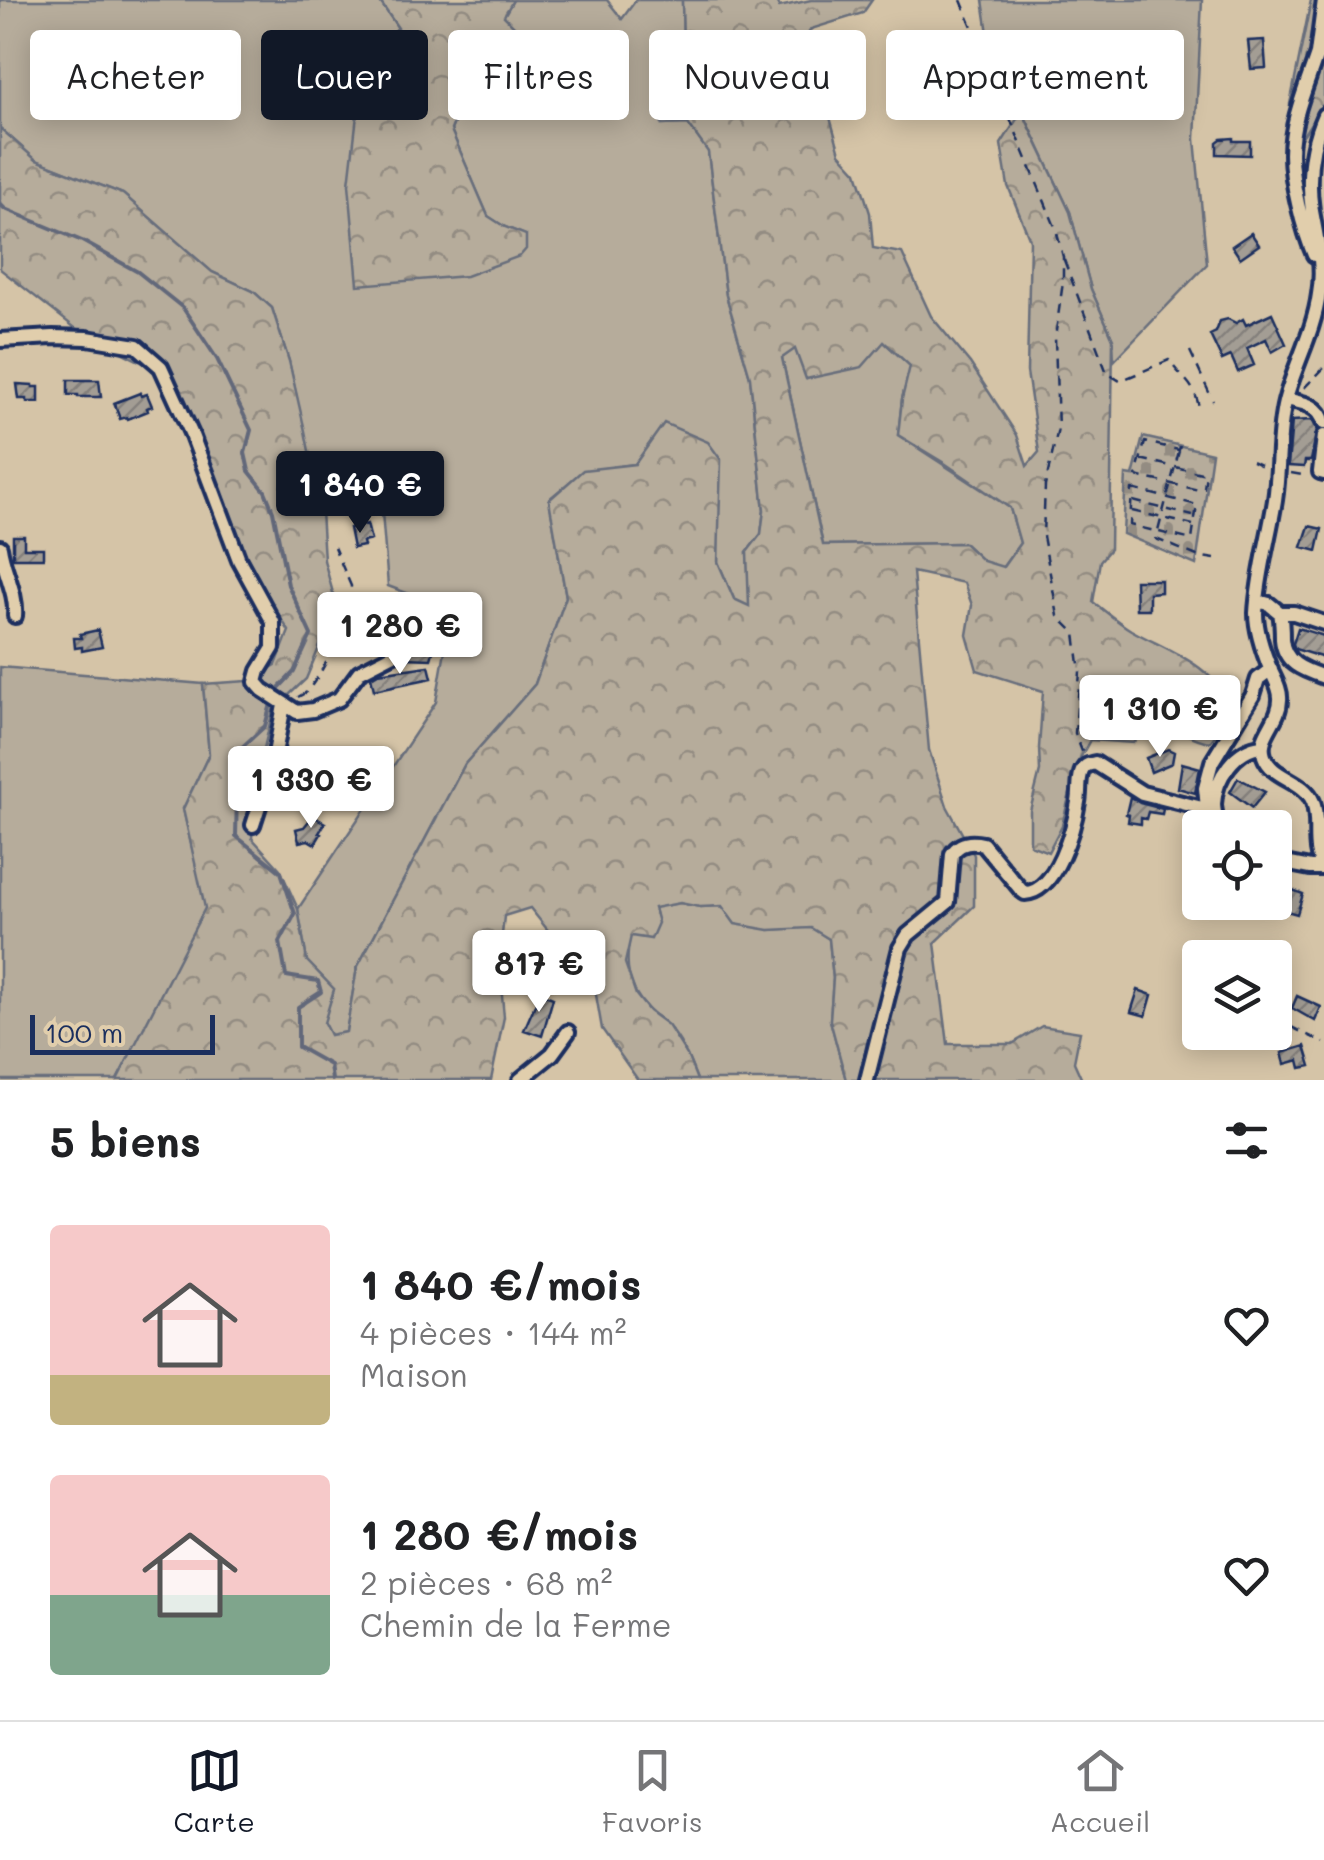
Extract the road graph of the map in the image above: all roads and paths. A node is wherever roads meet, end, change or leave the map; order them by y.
1 (962, 0) edge
2 (1324, 0) edge
3 (1320, 54) edge
4 (1324, 115) edge
5 (1318, 213) edge
6 (1062, 257) junction
7 (1321, 270) junction
8 (0, 340) edge
9 (1190, 351) dead end
10 (1324, 368) edge
11 (1286, 399) junction
12 (1214, 402) dead end
13 (1200, 407) dead end
14 (1324, 422) edge
15 (1324, 436) edge
16 (1140, 459) junction
17 (1175, 467) junction
18 (1289, 473) dead end
19 (1324, 473) edge
20 (1308, 476) dead end
21 (1170, 484) junction
22 (1167, 497) junction
23 (1132, 501) junction
24 (1164, 508) junction
25 (1131, 510) junction
26 (1196, 516) junction
27 (1162, 518) junction
28 (1194, 525) junction
29 (1158, 532) junction
30 (0, 547) edge
31 (334, 547) dead end
32 (1215, 559) dead end
33 (1258, 601) junction
34 (1280, 613) junction
35 (15, 616) dead end
36 (1324, 623) edge
37 (396, 654) dead end
38 (1270, 669) junction
39 (1324, 677) edge
40 (281, 703) junction
41 (1262, 746) junction
42 (1088, 765) junction
43 (1210, 807) junction
44 (1211, 810) edge
45 (253, 825) dead end
46 (1292, 865) edge
47 (1324, 868) edge
48 (1292, 1026) edge
49 (568, 1032) dead end
50 (1324, 1042) edge
51 (520, 1080) edge
52 (867, 1080) edge

1 - 6 path
2 - 3 street
3 - 7 street
4 - 5 street
5 - 7 street
6 - 13 path
6 - 42 path
7 - 11 street
8 - 40 street
9 - 12 path
10 - 11 path
11 - 14 street
11 - 33 street
15 - 19 street
16 - 17 path
16 - 17 path
16 - 21 path
17 - 21 path
17 - 21 path
18 - 20 path
21 - 22 path
22 - 23 path
22 - 24 path
22 - 26 path
23 - 24 path
23 - 25 path
24 - 26 path
24 - 27 path
25 - 27 path
25 - 29 path
26 - 28 path
27 - 28 path
27 - 29 path
28 - 29 path
29 - 32 path
30 - 35 street
31 - 40 path
33 - 34 street
33 - 38 street
34 - 36 street
34 - 39 street
37 - 40 street
38 - 41 street
38 - 43 street
40 - 45 street
41 - 43 street
41 - 47 street
42 - 43 street
42 - 52 street
43 - 44 street
46 - 47 street
48 - 50 path
49 - 51 street

